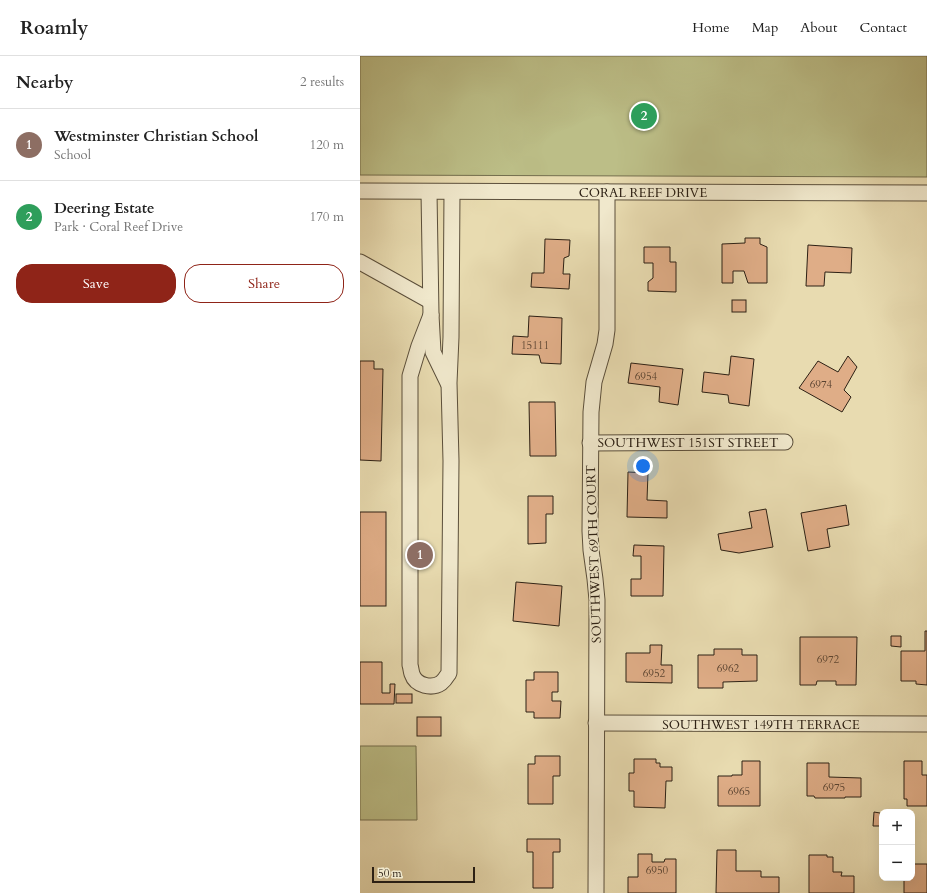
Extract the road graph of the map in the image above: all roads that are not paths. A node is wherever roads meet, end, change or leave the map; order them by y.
1 (360, 191) edge
2 (429, 192) junction
3 (452, 192) junction
4 (607, 192) junction
5 (927, 193) edge
6 (360, 262) edge
7 (430, 308) junction
8 (451, 337) junction
9 (438, 361) junction
10 (412, 369) junction
11 (449, 383) junction
12 (785, 442) dead end
13 (590, 443) junction
14 (596, 723) junction
15 (927, 724) edge
16 (596, 893) edge

1 - 2 street, CORAL REEF DRIVE
2 - 3 street, CORAL REEF DRIVE
2 - 7 street
3 - 4 street, CORAL REEF DRIVE
3 - 8 street
4 - 5 street, CORAL REEF DRIVE
4 - 13 street, SOUTHWEST 69TH COURT
6 - 7 street
7 - 9 street
7 - 10 street
8 - 9 street
8 - 11 street
9 - 10 street
9 - 11 street
10 - 11 street
12 - 13 street, SOUTHWEST 151ST STREET
13 - 14 street, SOUTHWEST 69TH COURT
14 - 15 street, SOUTHWEST 149TH TERRACE
14 - 16 street, SOUTHWEST 69TH COURT

